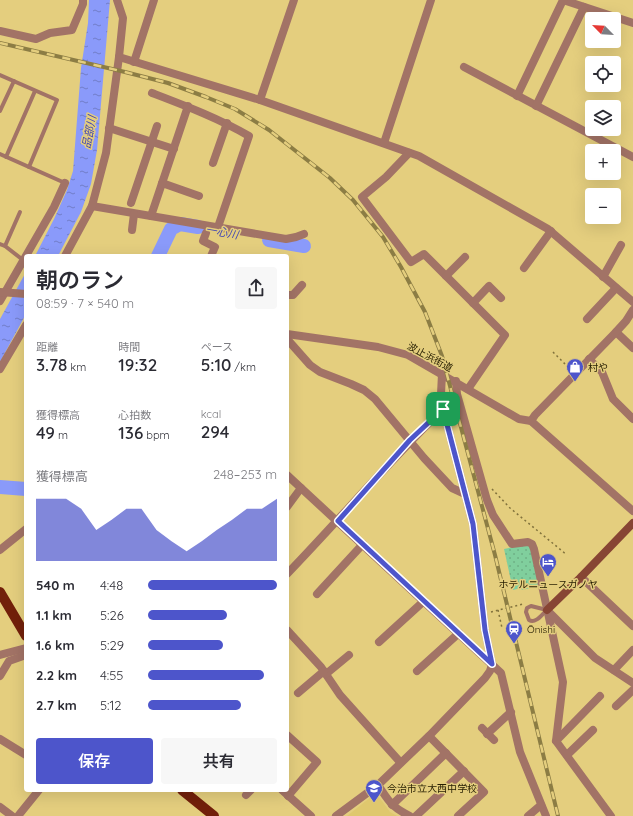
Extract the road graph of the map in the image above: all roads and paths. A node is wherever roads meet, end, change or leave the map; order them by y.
1 (83, 0) edge
2 (117, 0) edge
3 (154, 0) edge
4 (294, 0) edge
5 (431, 0) edge
6 (567, 1) edge
7 (584, 7) junction
8 (633, 23) edge
9 (0, 31) edge
10 (119, 57) junction
11 (134, 62) junction
12 (464, 68) dead end
13 (0, 75) edge
14 (14, 81) junction
15 (35, 90) junction
16 (152, 94) dead end
17 (517, 96) junction
18 (260, 100) junction
19 (188, 106) junction
20 (536, 106) junction
21 (0, 111) edge
22 (227, 123) junction
23 (157, 126) dead end
24 (110, 128) junction
25 (152, 142) junction
26 (384, 143) junction
27 (174, 149) junction
28 (410, 153) junction
29 (0, 154) edge
30 (6, 157) junction
31 (633, 157) edge
32 (213, 163) dead end
33 (29, 167) junction
34 (65, 183) joint
35 (162, 183) junction
36 (199, 196) dead end
37 (131, 203) dead end
38 (92, 206) junction
39 (20, 212) dead end
40 (134, 214) junction
41 (151, 216) junction
42 (218, 227) junction
43 (132, 230) dead end
44 (551, 231) junction
45 (206, 233) dead end
46 (304, 234) dead end
47 (0, 244) edge
48 (621, 245) dead end
49 (5, 246) junction
50 (27, 254) edge
51 (66, 254) edge
52 (212, 254) edge
53 (465, 257) dead end
54 (23, 260) joint
55 (524, 268) dead end
56 (446, 276) junction
57 (603, 277) junction
58 (302, 285) dead end
59 (616, 288) junction
60 (6, 292) edge
61 (24, 294) edge
62 (289, 295) edge
63 (501, 298) dead end
64 (0, 301) edge
65 (633, 302) edge
66 (473, 303) junction
67 (633, 310) edge
68 (587, 319) dead end
69 (24, 328) edge
70 (616, 332) junction
71 (289, 334) edge
72 (289, 341) edge
73 (633, 348) edge
74 (553, 352) dead end
75 (589, 359) junction
76 (0, 369) edge
77 (575, 373) junction
78 (442, 374) junction
79 (456, 381) junction
80 (468, 389) junction
81 (443, 409) junction
82 (633, 419) edge
83 (531, 421) junction
84 (410, 440) junction
85 (289, 477) edge
86 (489, 486) dead end
87 (301, 488) junction
88 (465, 494) junction
89 (289, 504) edge
90 (633, 511) edge
91 (338, 521) junction
92 (633, 523) edge
93 (24, 531) edge
94 (363, 544) junction
95 (0, 550) edge
96 (567, 555) dead end
97 (289, 572) edge
98 (581, 577) junction
99 (0, 592) edge
100 (317, 594) dead end
101 (424, 600) junction
102 (524, 604) dead end
103 (498, 610) junction
104 (547, 610) junction
105 (488, 614) dead end
106 (633, 626) edge
107 (502, 628) dead end
108 (289, 632) edge
109 (24, 633) edge
110 (459, 633) junction
111 (379, 642) dead end
112 (24, 649) edge
113 (633, 650) edge
114 (0, 655) edge
115 (349, 655) dead end
116 (24, 656) edge
117 (492, 664) junction
118 (614, 670) junction
119 (417, 671) dead end
120 (325, 673) junction
121 (0, 676) edge
122 (633, 683) edge
123 (633, 690) edge
124 (298, 693) dead end
125 (600, 696) dead end
126 (616, 706) dead end
127 (511, 712) junction
128 (593, 730) dead end
129 (429, 736) junction
130 (289, 737) edge
131 (0, 739) edge
132 (494, 740) dead end
133 (556, 741) junction
134 (446, 753) junction
135 (24, 754) edge
136 (567, 755) junction
137 (400, 762) junction
138 (464, 771) junction
139 (378, 785) junction
140 (37, 792) edge
141 (184, 792) edge
142 (284, 792) edge
143 (288, 796) junction
144 (392, 804) junction
145 (541, 805) junction
146 (0, 807) edge
147 (12, 816) edge
148 (18, 816) edge
149 (214, 816) edge
150 (311, 816) edge
151 (336, 816) edge
152 (410, 816) edge
153 (416, 816) edge
154 (458, 816) edge
155 (528, 816) edge
156 (546, 816) edge
157 (611, 816) edge

1 - 9 street
2 - 10 street
3 - 11 street
4 - 18 street
5 - 26 street
6 - 7 street
6 - 17 street
7 - 8 street
7 - 20 street
10 - 11 street
10 - 24 street
11 - 18 street
12 - 17 street
13 - 14 lane
14 - 15 lane
14 - 21 lane
15 - 30 lane
15 - 33 lane
16 - 19 street
17 - 20 street
18 - 26 street
19 - 22 street
19 - 27 street
20 - 31 street
22 - 32 street
22 - 42 street
23 - 25 street
24 - 25 street
24 - 38 street
25 - 27 street
25 - 37 street
26 - 28 street
27 - 35 street
28 - 44 street
28 - 56 street
29 - 30 lane
30 - 33 lane
33 - 34 lane
34 - 50 street
35 - 36 street
35 - 41 street
38 - 40 street
38 - 51 street
39 - 49 lane
40 - 41 street
40 - 43 street
41 - 42 street
42 - 46 street
44 - 55 street
44 - 57 street
45 - 52 street
47 - 49 lane
48 - 57 street
49 - 54 lane
53 - 56 street
54 - 60 street
56 - 66 street
57 - 59 street
58 - 62 street
59 - 65 street
59 - 68 street
60 - 61 street
60 - 64 street
63 - 66 street
66 - 80 street
67 - 70 street
69 - 76 street
70 - 73 street
70 - 75 street
71 - 78 street, 波止浜街道
72 - 84 street
74 - 77 path
75 - 77 street
75 - 82 street
77 - 83 street
78 - 79 street, 波止浜街道
78 - 81 street
79 - 80 street, 波止浜街道
79 - 104 street
80 - 83 street, 波止浜街道
81 - 84 street
81 - 88 street
83 - 90 street
84 - 88 street
84 - 91 street
85 - 87 street
86 - 96 path
87 - 89 street
87 - 91 street
88 - 117 street
91 - 94 street
91 - 97 street
92 - 98 main road
93 - 95 street
94 - 100 street
94 - 101 street
98 - 104 main road
98 - 106 street
99 - 109 main road
101 - 110 street
101 - 111 street
102 - 103 path
103 - 105 path
103 - 107 path
104 - 104 lane
104 - 118 street
104 - 133 street
108 - 120 street
110 - 117 street
110 - 119 street
112 - 114 street
113 - 118 street
115 - 120 street
116 - 121 street
117 - 127 street
117 - 129 street
118 - 122 street
120 - 124 street
120 - 137 street
123 - 126 street
125 - 133 street
127 - 132 street
127 - 145 street
128 - 136 street
129 - 134 street
129 - 137 street
130 - 143 street
131 - 135 street
133 - 136 street
134 - 138 street
134 - 144 street
136 - 157 street
137 - 139 street
138 - 153 street
138 - 154 street
139 - 144 street
139 - 151 street
140 - 148 street
141 - 149 main road
142 - 143 street
143 - 150 street
144 - 152 street
145 - 155 street
145 - 156 street
146 - 147 street

